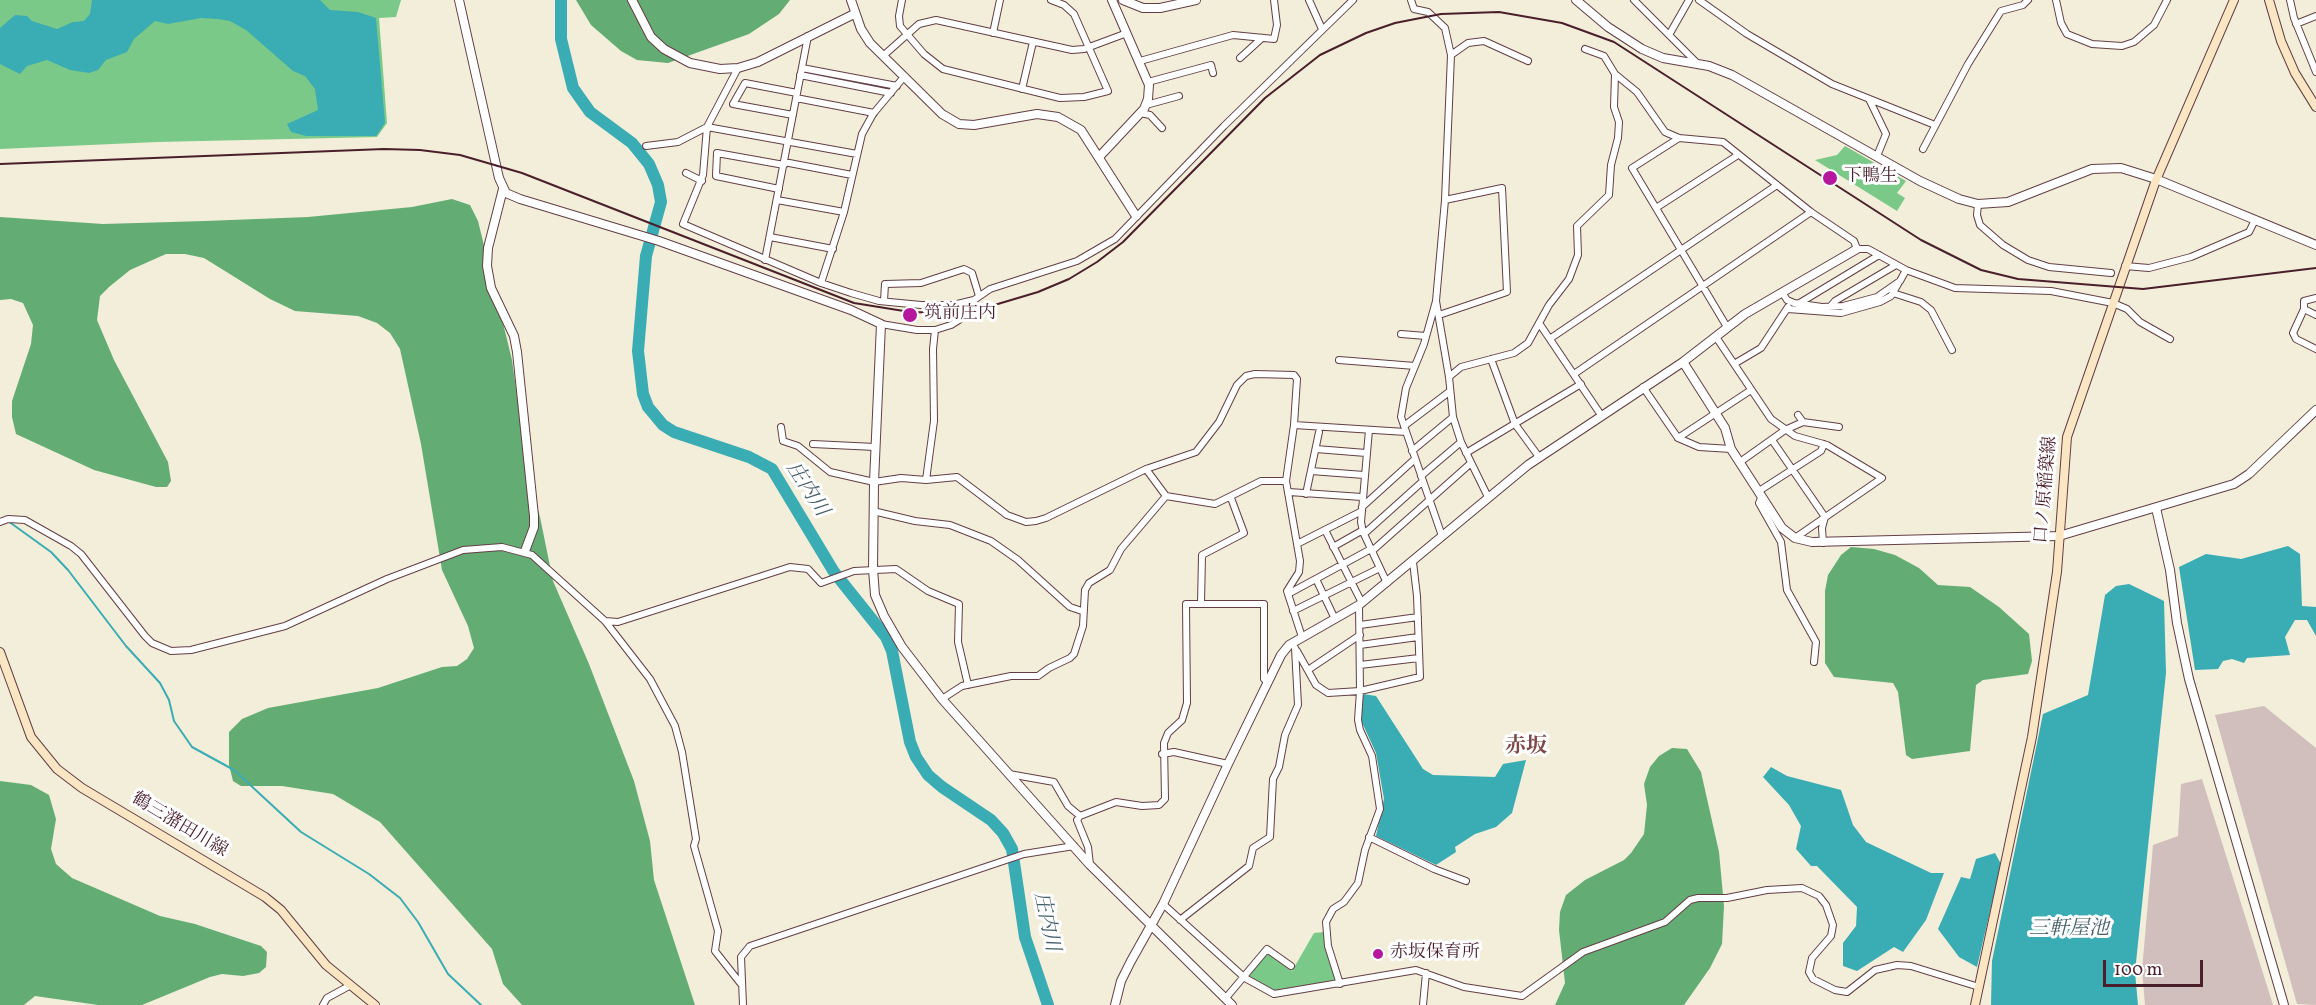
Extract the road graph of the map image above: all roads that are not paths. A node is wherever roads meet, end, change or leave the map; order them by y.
1 (459, 0) edge
2 (632, 0) edge
3 (851, 0) edge
4 (902, 0) edge
5 (1000, 0) edge
6 (1051, 0) edge
7 (1112, 0) edge
8 (1124, 0) edge
9 (1196, 0) edge
10 (1274, 0) edge
11 (1309, 0) edge
12 (1353, 0) edge
13 (1411, 0) edge
14 (1576, 0) edge
15 (1634, 0) edge
16 (1689, 0) edge
17 (1699, 0) edge
18 (2028, 0) edge
19 (2056, 0) edge
20 (2168, 0) edge
21 (2234, 0) edge
22 (2269, 0) edge
23 (2290, 0) edge
24 (1143, 4) edge
25 (854, 14) junction
26 (2316, 16) edge
27 (2296, 24) junction
28 (1322, 28) junction
29 (993, 33) junction
30 (1127, 33) junction
31 (906, 34) junction
32 (808, 35) junction
33 (1669, 35) junction
34 (1262, 38) junction
35 (1033, 42) junction
36 (1090, 47) junction
37 (1585, 49) dead end
38 (1451, 55) junction
39 (883, 56) junction
40 (1240, 58) dead end
41 (1140, 61) junction
42 (1528, 62) dead end
43 (1699, 65) junction
44 (2315, 67) edge
45 (738, 68) junction
46 (801, 71) junction
47 (1213, 73) dead end
48 (1615, 74) junction
49 (903, 78) junction
50 (1148, 82) junction
51 (897, 86) junction
52 (1022, 89) junction
53 (891, 93) junction
54 (797, 96) junction
55 (1179, 96) dead end
56 (1869, 99) junction
57 (1146, 105) junction
58 (2316, 107) edge
59 (874, 113) junction
60 (1140, 113) junction
61 (793, 116) junction
62 (1935, 125) junction
63 (707, 127) junction
64 (1162, 128) dead end
65 (1678, 138) junction
66 (788, 141) junction
67 (646, 146) dead end
68 (1923, 150) dead end
69 (857, 154) junction
70 (1738, 155) junction
71 (1100, 156) junction
72 (1877, 156) junction
73 (784, 163) junction
74 (686, 173) dead end
75 (852, 175) junction
76 (2156, 179) junction
77 (702, 181) junction
78 (1777, 185) junction
79 (503, 189) junction
80 (779, 189) junction
81 (777, 200) junction
82 (1445, 200) junction
83 (1978, 204) junction
84 (1656, 208) junction
85 (844, 212) junction
86 (1811, 212) junction
87 (1136, 216) junction
88 (2254, 220) junction
89 (770, 237) junction
90 (2316, 245) edge
91 (832, 249) junction
92 (1679, 249) junction
93 (1857, 249) junction
94 (1879, 255) junction
95 (765, 260) junction
96 (1896, 265) junction
97 (2125, 266) junction
98 (1906, 270) junction
99 (2111, 273) dead end
100 (1900, 281) junction
101 (821, 284) junction
102 (1704, 288) junction
103 (1782, 292) junction
104 (1893, 293) junction
105 (977, 298) junction
106 (2316, 298) edge
107 (1787, 300) junction
108 (884, 301) junction
109 (1436, 301) junction
110 (2113, 303) junction
111 (1797, 304) junction
112 (1830, 307) junction
113 (1788, 309) junction
114 (2304, 309) junction
115 (1439, 315) junction
116 (2316, 315) edge
117 (1539, 323) junction
118 (881, 324) junction
119 (1727, 327) junction
120 (935, 330) junction
121 (1401, 334) dead end
122 (1426, 336) junction
123 (1716, 337) junction
124 (1551, 338) junction
125 (2170, 339) dead end
126 (2316, 349) edge
127 (1952, 350) dead end
128 (1491, 359) junction
129 (1338, 360) dead end
130 (1683, 362) junction
131 (1734, 364) junction
132 (1415, 366) junction
133 (1575, 374) junction
134 (1449, 377) junction
135 (1581, 384) junction
136 (1643, 387) junction
137 (1751, 390) junction
138 (1449, 393) junction
139 (2316, 410) edge
140 (1716, 413) junction
141 (1601, 415) junction
142 (1798, 415) dead end
143 (1453, 417) junction
144 (1803, 422) junction
145 (1515, 424) junction
146 (1294, 425) junction
147 (781, 427) dead end
148 (1839, 427) dead end
149 (1405, 429) junction
150 (1369, 430) junction
151 (1785, 430) junction
152 (1319, 432) dead end
153 (1678, 438) junction
154 (1772, 440) junction
155 (1461, 442) junction
156 (813, 444) dead end
157 (1824, 444) junction
158 (875, 447) junction
159 (1316, 448) junction
160 (1731, 449) junction
161 (1412, 451) junction
162 (1366, 453) junction
163 (1466, 453) junction
164 (1539, 457) junction
165 (1415, 459) junction
166 (1740, 462) junction
167 (1471, 463) junction
168 (1146, 469) junction
169 (1792, 470) junction
170 (1311, 471) junction
171 (1364, 475) junction
172 (1422, 478) junction
173 (926, 480) junction
174 (1286, 481) junction
175 (874, 482) junction
176 (1288, 492) junction
177 (1760, 493) junction
178 (1306, 494) junction
179 (1166, 496) junction
180 (1362, 497) junction
181 (1488, 497) junction
182 (1231, 498) junction
183 (1429, 499) junction
184 (2156, 508) junction
185 (1362, 509) junction
186 (873, 511) junction
187 (1825, 517) junction
188 (0, 522) edge
189 (1325, 530) junction
190 (1363, 532) junction
191 (1442, 536) junction
192 (2059, 536) junction
193 (1795, 538) junction
194 (1299, 543) junction
195 (1823, 543) junction
196 (1333, 547) junction
197 (1372, 550) junction
198 (525, 551) junction
199 (1413, 562) junction
200 (1342, 565) junction
201 (1380, 568) junction
202 (873, 569) junction
203 (1316, 579) junction
204 (1351, 582) junction
205 (1388, 583) junction
206 (1288, 594) junction
207 (1324, 596) junction
208 (1201, 604) junction
209 (1360, 604) junction
210 (1082, 610) junction
211 (1293, 611) junction
212 (1418, 617) junction
213 (1335, 619) junction
214 (605, 621) junction
215 (1360, 625) junction
216 (1360, 635) junction
217 (1302, 637) junction
218 (1418, 637) junction
219 (1294, 645) junction
220 (1360, 645) junction
221 (0, 652) edge
222 (1419, 658) junction
223 (1814, 662) dead end
224 (1360, 665) junction
225 (1308, 670) junction
226 (1268, 683) junction
227 (968, 685) junction
228 (1360, 691) junction
229 (942, 699) junction
230 (1162, 753) junction
231 (1228, 764) junction
232 (1008, 774) junction
233 (1080, 816) junction
234 (1369, 837) junction
235 (1074, 846) junction
236 (1090, 865) junction
237 (1466, 881) dead end
238 (1163, 904) junction
239 (1180, 920) junction
240 (1151, 924) junction
241 (1291, 966) dead end
242 (1426, 973) junction
243 (1245, 978) junction
244 (741, 984) junction
245 (1340, 984) junction
246 (349, 986) junction
247 (1979, 987) junction
248 (1225, 999) junction
249 (323, 1005) edge
250 (375, 1005) edge
251 (743, 1005) edge
252 (1115, 1005) edge
253 (1232, 1005) edge
254 (1423, 1005) edge
255 (1974, 1005) edge
256 (2284, 1005) edge

1 - 79 street
2 - 45 street
3 - 25 street
4 - 31 street
5 - 29 street
6 - 36 street
7 - 30 street
8 - 24 street
9 - 24 street
10 - 34 street
11 - 28 street
12 - 28 street
13 - 38 street
14 - 43 street
15 - 33 street
16 - 33 street
17 - 56 street
18 - 62 street
19 - 20 street
21 - 76 main road, 口ノ原稲築線
22 - 58 main road
23 - 27 street
25 - 32 street
25 - 39 street
26 - 27 street
27 - 44 street
28 - 87 street
29 - 31 street
29 - 35 street
30 - 36 street
30 - 41 street
31 - 39 street
31 - 52 street
32 - 45 street
32 - 46 street
33 - 43 street
34 - 40 street
34 - 41 street
35 - 36 street
35 - 52 street
36 - 52 street
37 - 48 street
38 - 42 street
38 - 82 street
39 - 49 street
41 - 50 street
43 - 72 street
45 - 63 street
46 - 51 street
46 - 53 street
46 - 54 street
47 - 50 street
48 - 65 street
48 - 117 street
49 - 51 street
49 - 71 street
50 - 57 street
51 - 53 street
53 - 59 street
54 - 59 street
54 - 61 street
54 - 61 street
55 - 57 street
56 - 62 street
56 - 72 street
57 - 60 street
59 - 69 street
60 - 64 street
60 - 71 street
61 - 66 street
62 - 68 street
63 - 66 street
63 - 67 street
63 - 77 street
65 - 70 street
65 - 84 street
66 - 69 street
66 - 73 street
69 - 75 street
70 - 78 street
70 - 84 street
71 - 87 street
72 - 83 street
73 - 75 street
73 - 80 street
73 - 80 street
74 - 77 street
75 - 85 street
76 - 83 street
76 - 88 street
76 - 97 main road, 口ノ原稲築線
77 - 95 street
78 - 86 street
78 - 92 street
79 - 118 street
79 - 198 street
80 - 81 street
81 - 85 street
81 - 89 street
82 - 109 street
82 - 115 street
83 - 99 street
84 - 92 street
85 - 91 street
86 - 93 street
86 - 102 street
87 - 105 street
88 - 90 street
88 - 97 street
89 - 91 street
89 - 95 street
91 - 101 street
92 - 102 street
92 - 124 street
93 - 94 street
93 - 103 street
94 - 96 street
94 - 111 street
95 - 101 street
96 - 98 street
96 - 112 street
97 - 110 main road, 口ノ原稲築線
98 - 100 street
98 - 110 street
100 - 104 street
100 - 112 street
101 - 108 street
102 - 119 street
102 - 133 street
103 - 107 street
103 - 119 street
104 - 113 street
104 - 127 street
105 - 108 street
105 - 108 street
105 - 120 street
106 - 114 street
107 - 111 street
107 - 113 street
109 - 115 street
109 - 122 street
110 - 125 street
110 - 192 main road, 口ノ原稲築線
111 - 112 street
113 - 131 street
114 - 116 street
114 - 126 street
115 - 134 street
117 - 124 street
117 - 128 street
118 - 120 street
118 - 158 street
119 - 123 street
120 - 173 street
121 - 122 street
122 - 132 street
123 - 130 street
123 - 131 street
124 - 133 street
128 - 134 street
128 - 145 street
129 - 132 street
130 - 136 street
130 - 140 street
131 - 137 street
132 - 149 street
133 - 135 street
134 - 138 street
135 - 141 street
135 - 145 street
136 - 141 street
136 - 153 street
137 - 140 street
137 - 151 street
138 - 143 street
138 - 149 street
139 - 184 street
140 - 153 street
140 - 160 street
141 - 164 street
142 - 144 street
143 - 155 street
143 - 161 street
144 - 148 street
144 - 151 street
145 - 163 street
145 - 164 street
146 - 150 street
146 - 168 street
146 - 174 street
147 - 175 street
149 - 150 street
149 - 161 street
150 - 162 street
151 - 154 street
151 - 157 street
152 - 159 street
153 - 160 street
154 - 166 street
154 - 169 street
155 - 163 street
155 - 172 street
156 - 158 street
157 - 169 street
157 - 187 street
158 - 175 street
159 - 162 street
159 - 170 street
160 - 166 street
161 - 165 street
162 - 171 street
163 - 167 street
164 - 181 street
165 - 172 street
165 - 185 street
166 - 177 street
167 - 181 street
167 - 183 street
168 - 173 street
168 - 179 street
169 - 177 street
169 - 187 street
170 - 171 street
170 - 178 street
171 - 180 street
172 - 183 street
172 - 190 street
173 - 175 street
174 - 176 street
174 - 182 street
175 - 186 street
176 - 178 street
176 - 194 street
177 - 193 street
177 - 223 street
178 - 180 street
179 - 182 street
179 - 210 street
180 - 185 street
181 - 191 street
182 - 208 street
183 - 191 street
183 - 197 street
184 - 192 street
184 - 256 street
185 - 189 street
185 - 190 street
186 - 202 street
186 - 210 street
187 - 193 street
187 - 195 street
188 - 198 street
189 - 194 street
189 - 196 street
190 - 196 street
190 - 197 street
191 - 199 street
192 - 195 street
192 - 247 main road, 口ノ原稲築線
193 - 195 street
194 - 206 street
196 - 200 street
197 - 200 street
197 - 201 street
198 - 214 street
199 - 205 street
199 - 212 street
200 - 203 street
200 - 204 street
201 - 204 street
201 - 205 street
202 - 214 street
202 - 227 street
202 - 229 street
203 - 206 street
203 - 207 street
204 - 207 street
204 - 209 street
205 - 209 street
206 - 211 street
207 - 211 street
207 - 213 street
208 - 226 street
208 - 230 street
209 - 213 street
209 - 215 street
210 - 227 street
211 - 217 street
212 - 215 street
212 - 218 street
213 - 217 street
214 - 244 street
215 - 216 street
216 - 220 street
216 - 225 street
217 - 219 street
218 - 220 street
218 - 222 street
219 - 225 street
219 - 226 street
219 - 239 street
220 - 224 street
221 - 246 main road, 鶴三潴田川線
222 - 224 street
222 - 228 street
224 - 228 street
225 - 228 street
226 - 231 street
227 - 229 street
228 - 234 street
229 - 232 street
230 - 231 street
230 - 233 street
231 - 238 street
232 - 233 street
232 - 235 street
233 - 236 street
234 - 237 street
234 - 245 street
235 - 236 street
235 - 244 street
236 - 240 street
238 - 239 street
238 - 240 street
239 - 243 street
240 - 248 street
240 - 252 street
241 - 243 street
242 - 245 street
242 - 247 street
242 - 254 street
243 - 245 street
243 - 248 street
244 - 251 street
246 - 249 street
246 - 250 main road, 鶴三潴田川線
247 - 255 main road, 口ノ原稲築線
248 - 253 street

